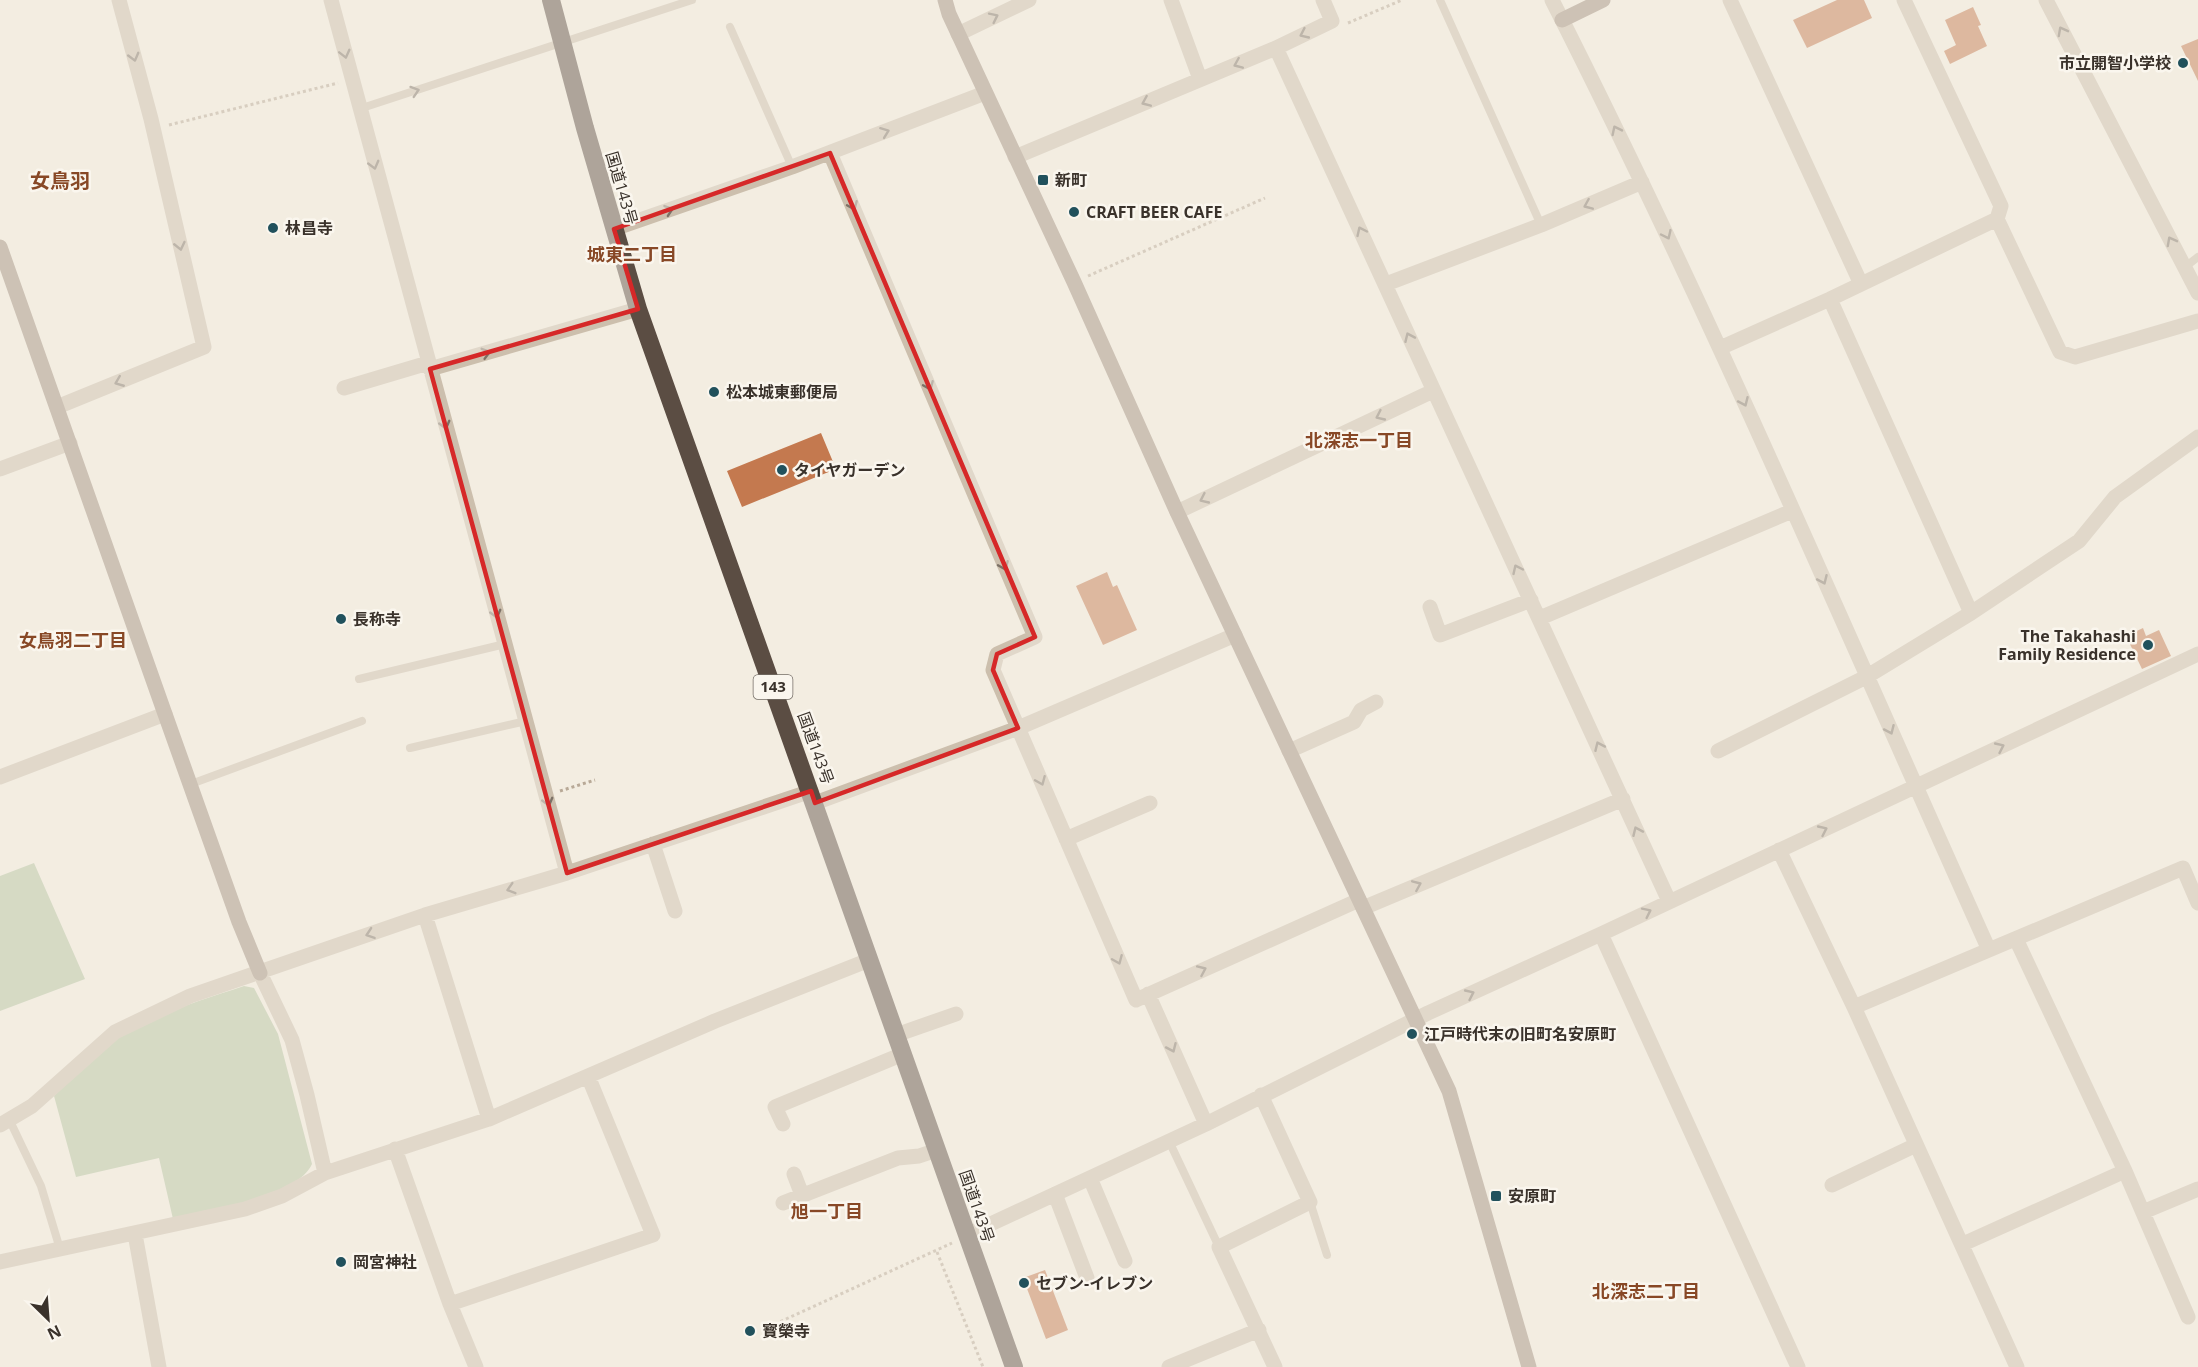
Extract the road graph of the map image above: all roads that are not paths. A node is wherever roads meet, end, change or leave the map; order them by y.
1 (119, 0) edge
2 (331, 0) edge
3 (552, 0) edge
4 (692, 0) edge
5 (945, 0) edge
6 (1029, 0) edge
7 (1171, 0) edge
8 (1323, 0) edge
9 (1440, 0) edge
10 (1552, 0) edge
11 (1603, 0) edge
12 (1730, 0) edge
13 (1904, 0) edge
14 (2046, 0) edge
15 (1562, 20) junction
16 (730, 27) dead end
17 (958, 34) junction
18 (562, 42) junction
19 (1276, 48) junction
20 (1200, 80) junction
21 (985, 93) junction
22 (359, 109) junction
23 (830, 153) junction
24 (1015, 157) junction
25 (792, 167) junction
26 (1642, 182) junction
27 (1997, 219) junction
28 (1540, 225) junction
29 (614, 229) junction
30 (0, 247) edge
31 (2198, 256) edge
32 (2185, 267) junction
33 (1386, 284) junction
34 (1862, 284) junction
35 (2198, 293) edge
36 (1830, 299) junction
37 (638, 309) junction
38 (2198, 321) edge
39 (1720, 348) junction
40 (429, 366) junction
41 (344, 388) dead end
42 (1433, 391) junction
43 (57, 407) junction
44 (2198, 437) edge
45 (70, 443) junction
46 (0, 469) edge
47 (1792, 511) junction
48 (1177, 512) junction
49 (1531, 600) junction
50 (1430, 607) dead end
51 (1971, 613) junction
52 (1540, 618) junction
53 (1235, 635) junction
54 (505, 644) junction
55 (2198, 654) edge
56 (1866, 677) junction
57 (359, 679) dead end
58 (1376, 702) dead end
59 (165, 714) junction
60 (362, 721) dead end
61 (526, 721) junction
62 (1018, 728) junction
63 (410, 748) dead end
64 (1289, 751) junction
65 (1718, 751) dead end
66 (0, 777) edge
67 (191, 784) junction
68 (1916, 787) junction
69 (813, 797) junction
70 (1623, 799) junction
71 (1150, 803) dead end
72 (1066, 839) junction
73 (653, 843) junction
74 (1779, 850) junction
75 (567, 873) junction
76 (1669, 901) junction
77 (2198, 903) edge
78 (1361, 904) junction
79 (675, 911) dead end
80 (425, 915) junction
81 (1601, 934) junction
82 (2016, 939) junction
83 (1989, 950) junction
84 (869, 960) junction
85 (260, 973) junction
86 (1148, 994) junction
87 (1854, 1006) junction
88 (956, 1014) dead end
89 (1417, 1019) junction
90 (896, 1035) junction
91 (903, 1053) junction
92 (588, 1076) junction
93 (1261, 1095) junction
94 (489, 1119) junction
95 (5, 1122) edge
96 (783, 1124) dead end
97 (1206, 1124) junction
98 (1169, 1141) junction
99 (1916, 1145) junction
100 (395, 1149) junction
101 (937, 1149) junction
102 (2125, 1171) junction
103 (325, 1173) junction
104 (794, 1174) dead end
105 (1090, 1178) junction
106 (1832, 1185) dead end
107 (2198, 1189) edge
108 (1055, 1194) junction
109 (802, 1195) junction
110 (1310, 1202) junction
111 (783, 1203) dead end
112 (2143, 1212) junction
113 (135, 1234) junction
114 (967, 1235) junction
115 (1963, 1244) junction
116 (1219, 1247) junction
117 (60, 1250) junction
118 (1327, 1255) dead end
119 (1125, 1261) dead end
120 (0, 1262) edge
121 (1087, 1278) dead end
122 (450, 1304) junction
123 (2188, 1317) dead end
124 (1259, 1330) junction
125 (159, 1367) edge
126 (476, 1367) edge
127 (1014, 1367) edge
128 (1169, 1367) edge
129 (1275, 1367) edge
130 (1529, 1367) edge
131 (1798, 1367) edge
132 (2017, 1367) edge

1 -> 43 street
2 -> 22 street
3 - 18 highway, 国道143号 / 143
4 - 18 lane
5 - 17 street
17 -> 6 street
7 - 20 street
8 -> 19 street
9 - 28 lane
10 - 15 street
11 - 15 street
12 - 34 street
13 - 27 street
32 -> 14 street
26 -> 15 street
16 - 25 lane
17 - 21 street
22 -> 18 lane
18 - 29 highway, 国道143号 / 143
19 -> 20 street
33 -> 19 street
20 -> 24 street
23 -> 21 street
21 - 24 street
22 -> 40 street
23 - 25 street
23 -> 62 street
24 - 48 street
29 -> 25 street
26 -> 28 street
26 -> 39 street
27 - 34 street
27 - 38 street
28 - 33 street
29 - 37 highway, 国道143号 / 143
30 - 43 street
31 - 32 lane
32 - 35 street
42 -> 33 street
34 - 36 street
36 - 39 street
36 - 51 street
40 -> 37 street
37 - 69 highway, 国道143号 / 143
39 -> 47 street
40 - 41 street
40 -> 54 street
42 -> 48 street
49 -> 42 street
43 - 45 street
44 - 51 street
45 - 46 street
45 - 59 street
47 - 52 street
47 -> 56 street
48 - 53 street
49 - 50 street
49 - 52 street
51 - 56 street
70 -> 52 street
53 - 62 street
53 - 64 street
54 - 57 lane
54 - 61 street
68 -> 55 street
56 - 65 street
56 -> 68 street
58 - 64 street
59 - 66 street
59 - 67 street
60 - 67 lane
61 - 63 lane
61 -> 75 street
62 - 69 street
62 -> 72 street
64 - 78 street
67 - 85 street
74 -> 68 street
68 - 83 street
69 - 73 street
69 - 84 highway, 国道143号 / 143
76 -> 70 street
78 -> 70 street
71 - 72 street
72 -> 86 street
73 - 75 street
73 - 79 street
74 - 76 street
74 - 87 street
75 -> 80 street
81 -> 76 street
77 - 82 street
86 -> 78 street
78 - 89 street
80 -> 85 street
80 - 94 street
89 -> 81 street
81 - 131 street
82 - 83 street
82 - 102 street
83 - 87 street
84 - 90 highway, 国道143号 / 143
84 - 92 street
85 - 95 street
85 - 103 street
86 -> 97 street
87 - 99 street
88 - 90 street
89 - 93 street
89 - 130 street
90 - 91 highway, 国道143号 / 143
91 - 96 street
91 - 101 highway, 国道143号 / 143
92 - 94 street
92 - 122 street
93 - 97 street
93 - 110 street
94 - 100 street
95 - 117 lane
97 - 98 street
98 - 105 street
98 - 116 lane
99 - 106 street
99 - 115 street
100 - 103 street
100 - 122 street
101 - 109 street
101 - 114 highway, 国道143号 / 143
102 - 112 street
102 - 115 street
103 - 113 street
104 - 109 street
105 - 108 street
105 - 119 street
107 - 112 street
108 - 114 street
108 - 121 street
109 - 111 street
110 - 116 street
110 - 118 lane
112 - 123 street
113 - 117 street
113 - 125 street
114 - 127 highway, 国道143号 / 143
115 - 132 street
116 - 124 street
117 - 120 street
122 - 126 street
124 - 128 street
124 - 129 street

